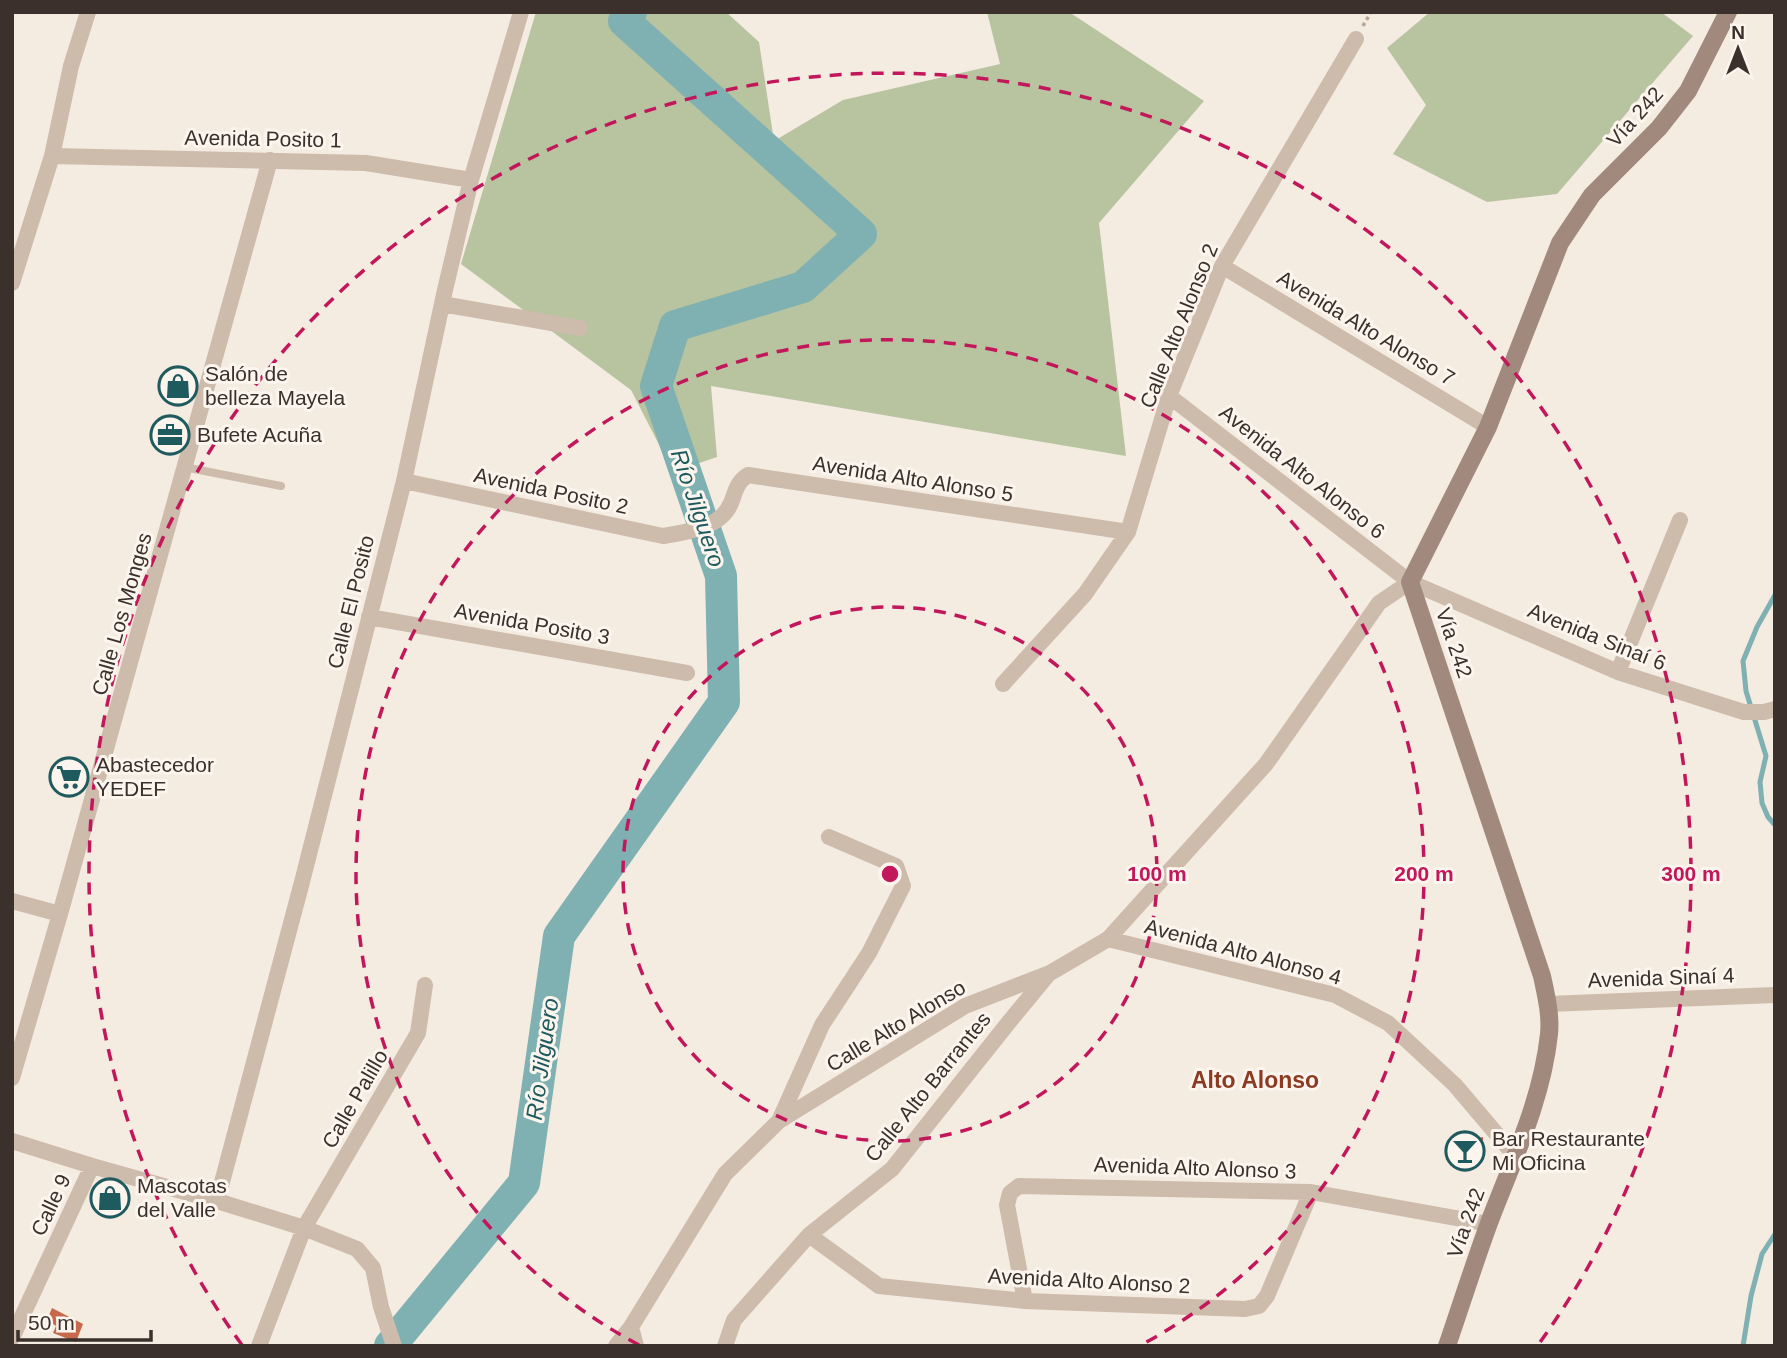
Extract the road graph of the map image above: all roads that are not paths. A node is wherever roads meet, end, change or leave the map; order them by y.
1 (88, 12) edge
2 (521, 12) edge
3 (1728, 12) edge
4 (1356, 39) dead end
5 (51, 156) junction
6 (270, 160) junction
7 (471, 180) junction
8 (1222, 266) junction
9 (12, 283) edge
10 (442, 304) junction
11 (580, 328) dead end
12 (1169, 396) junction
13 (1488, 427) junction
14 (184, 467) junction
15 (404, 481) junction
16 (281, 486) dead end
17 (718, 520) joint
18 (1680, 520) dead end
19 (1128, 532) junction
20 (1410, 582) junction
21 (369, 617) junction
22 (1618, 672) junction
23 (687, 673) dead end
24 (1003, 684) dead end
25 (1775, 709) edge
26 (829, 837) dead end
27 (12, 901) edge
28 (60, 914) junction
29 (1108, 939) junction
30 (1050, 974) junction
31 (425, 985) dead end
32 (1775, 995) edge
33 (1548, 1004) junction
34 (12, 1078) edge
35 (779, 1121) junction
36 (12, 1141) edge
37 (1516, 1157) junction
38 (92, 1166) junction
39 (1311, 1192) junction
40 (217, 1200) junction
41 (1489, 1224) junction
42 (304, 1228) junction
43 (809, 1235) junction
44 (1025, 1301) junction
45 (19, 1305) edge
46 (631, 1327) junction
47 (12, 1338) edge
48 (259, 1346) edge
49 (394, 1346) edge
50 (616, 1346) edge
51 (636, 1346) edge
52 (725, 1346) edge
53 (1447, 1346) edge

1 - 5 street
2 - 7 street, Calle El Posito
3 - 13 main road, Vía 242
4 - 8 street, Calle Alto Alonso 2
5 - 6 street, Avenida Posito 1
5 - 9 street
6 - 7 street, Avenida Posito 1
6 - 14 street, Calle Los Monges
7 - 10 street, Calle El Posito
8 - 12 street, Calle Alto Alonso 2
8 - 13 street, Avenida Alto Alonso 7
10 - 11 street
10 - 15 street, Calle El Posito
12 - 19 street, Calle Alto Alonso 2
12 - 20 street, Avenida Alto Alonso 6
13 - 20 main road, Vía 242
14 - 16 lane
14 - 28 street, Calle Los Monges
15 - 17 street, Avenida Posito 2
15 - 21 street, Calle El Posito
17 - 19 street, Avenida Alto Alonso 5
18 - 22 street
19 - 24 street, Calle Alto Alonso 2
20 - 22 street, Avenida Sinaí 6
20 - 29 street, Calle Alto Alonso
20 - 33 main road, Vía 242
21 - 23 street, Avenida Posito 3
21 - 40 street, Calle El Posito
22 - 25 street, Avenida Sinaí 6
26 - 35 street
27 - 28 street
28 - 34 street, Calle Los Monges
29 - 30 street, Calle Alto Alonso
29 - 37 street, Avenida Alto Alonso 4
30 - 35 street, Calle Alto Alonso
30 - 43 street, Calle Alto Barrantes
31 - 42 street, Calle Palillo
32 - 33 street, Avenida Sinaí 4
33 - 37 main road, Vía 242
35 - 46 street, Calle Alto Alonso
36 - 38 street
37 - 41 main road, Vía 242
38 - 40 street
38 - 45 street, Calle 9
39 - 41 street, Avenida Alto Alonso 3
39 - 44 street, Avenida Alto Alonso 2
39 - 44 street, Avenida Alto Alonso 3
40 - 42 street
41 - 53 main road, Vía 242
42 - 48 street, Calle Palillo
42 - 49 street
43 - 44 street, Avenida Alto Alonso 2
43 - 52 street, Calle Alto Barrantes
45 - 47 street, Calle 9
46 - 50 street, Calle Alto Alonso
46 - 51 street

